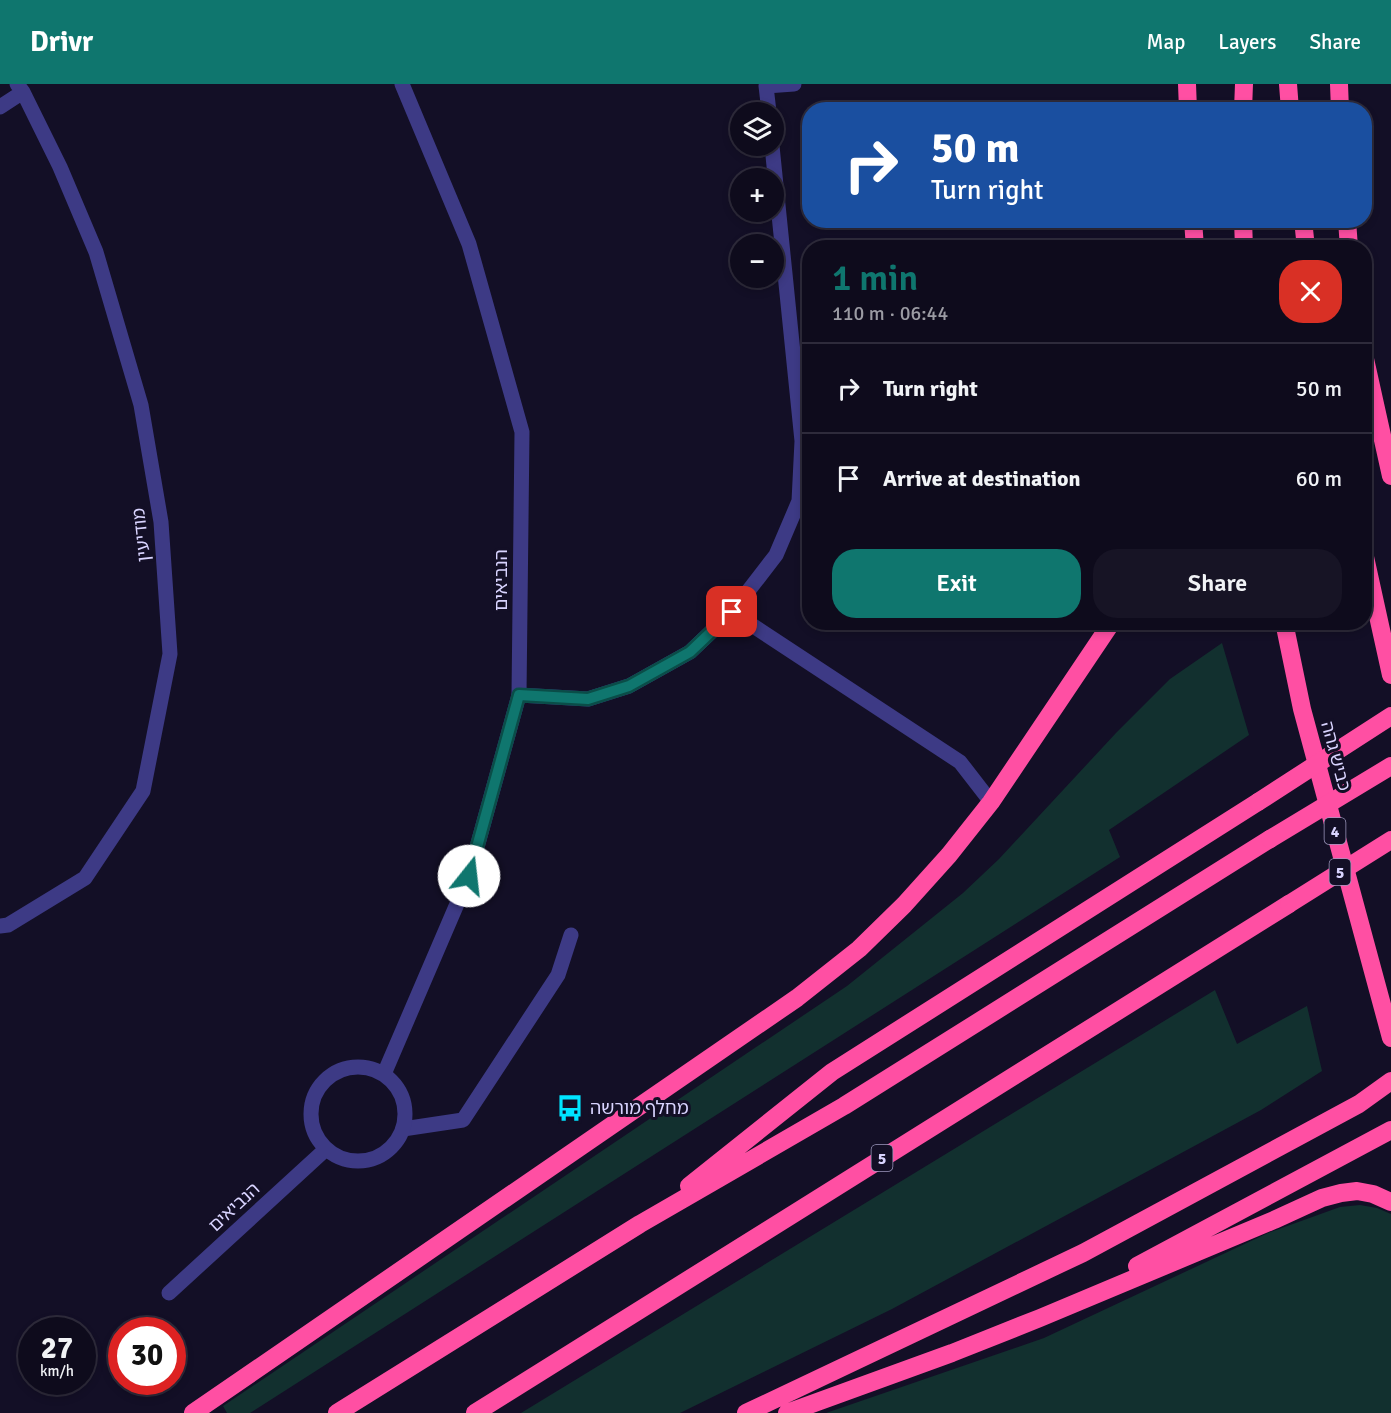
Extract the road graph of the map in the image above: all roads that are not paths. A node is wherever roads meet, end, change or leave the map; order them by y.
1 (402, 84) edge
2 (794, 84) edge
3 (1187, 84) edge
4 (1245, 84) edge
5 (1288, 84) edge
6 (1339, 84) edge
7 (20, 88) edge
8 (768, 102) edge
9 (1188, 102) edge
10 (1244, 102) edge
11 (1289, 102) edge
12 (1340, 102) edge
13 (0, 107) edge
14 (773, 156) edge
15 (1372, 390) edge
16 (1391, 476) edge
17 (1372, 589) edge
18 (732, 612) junction
19 (1107, 630) edge
20 (1286, 630) edge
21 (1391, 675) edge
22 (519, 695) junction
23 (1391, 716) edge
24 (1391, 766) edge
25 (991, 802) junction
26 (1391, 840) edge
27 (0, 926) edge
28 (571, 935) dead end
29 (1391, 1038) edge
30 (384, 1074) junction
31 (1391, 1081) edge
32 (403, 1129) junction
33 (1391, 1130) edge
34 (326, 1149) junction
35 (1391, 1202) edge
36 (640, 1224) junction
37 (169, 1293) dead end
38 (1040, 1318) junction
39 (193, 1413) edge
40 (337, 1413) edge
41 (475, 1413) edge
42 (746, 1413) edge
43 (787, 1413) edge

1 - 22 street, הנביאים
2 - 8 street
3 - 9 highway
4 - 10 highway
5 - 11 highway
6 - 12 highway
7 - 13 street
7 - 27 street, מודיעין
14 - 18 street
15 - 16 highway
17 - 21 highway
18 - 22 street
18 - 25 street
19 - 25 highway
20 - 29 highway, כביש גהה / 4
22 - 30 street, הנביאים
23 - 36 highway, bridge
24 - 36 highway, bridge
25 - 39 highway
26 - 41 highway, 5, bridge
28 - 32 street
30 - 32 street
30 - 34 street
31 - 42 highway
32 - 34 street
33 - 38 highway
34 - 37 street, הנביאים
35 - 38 highway
36 - 40 highway
38 - 43 highway

